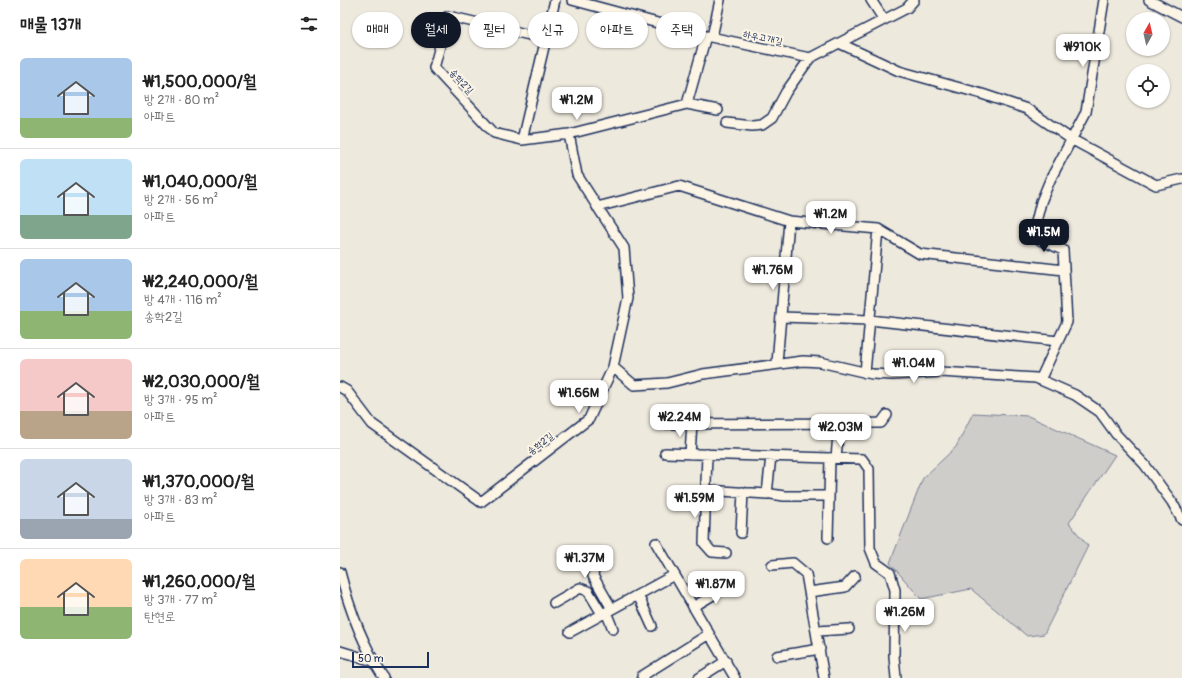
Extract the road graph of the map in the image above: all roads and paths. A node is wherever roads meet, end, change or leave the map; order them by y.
1 (556, 0) edge
2 (572, 0) edge
3 (720, 0) edge
4 (872, 0) edge
5 (914, 0) edge
6 (1104, 0) edge
7 (1149, 0) edge
8 (553, 12) edge
9 (1182, 17) edge
10 (884, 20) junction
11 (528, 35) edge
12 (709, 36) junction
13 (839, 43) junction
14 (545, 48) edge
15 (810, 58) junction
16 (687, 104) junction
17 (718, 110) dead end
18 (727, 122) dead end
19 (569, 134) junction
20 (1071, 139) junction
21 (522, 140) junction
22 (1182, 179) edge
23 (597, 206) junction
24 (790, 221) junction
25 (878, 229) junction
26 (1064, 270) junction
27 (781, 317) junction
28 (870, 320) junction
29 (1058, 341) junction
30 (777, 363) junction
31 (613, 367) junction
32 (865, 373) junction
33 (1040, 380) junction
34 (340, 387) edge
35 (887, 415) dead end
36 (664, 424) dead end
37 (692, 424) junction
38 (839, 424) junction
39 (666, 453) dead end
40 (690, 454) junction
41 (707, 454) junction
42 (770, 456) junction
43 (833, 458) junction
44 (706, 490) junction
45 (743, 492) junction
46 (765, 493) junction
47 (829, 496) junction
48 (1182, 520) edge
49 (741, 533) dead end
50 (828, 538) dead end
51 (656, 543) dead end
52 (726, 553) dead end
53 (600, 560) dead end
54 (772, 564) dead end
55 (340, 572) edge
56 (674, 575) junction
57 (855, 576) dead end
58 (728, 586) dead end
59 (810, 592) junction
60 (638, 595) junction
61 (554, 603) dead end
62 (693, 606) junction
63 (607, 612) junction
64 (652, 626) dead end
65 (613, 629) dead end
66 (849, 629) dead end
67 (817, 631) junction
68 (570, 632) dead end
69 (709, 634) junction
70 (820, 649) junction
71 (340, 651) edge
72 (777, 656) dead end
73 (373, 661) junction
74 (726, 661) junction
75 (641, 677) edge
76 (384, 678) edge
77 (699, 678) edge
78 (735, 678) edge
79 (824, 678) edge
80 (896, 678) edge

1 - 8 street
2 - 12 street, 하우고개길
3 - 12 street
4 - 10 street
5 - 10 street
6 - 20 street
7 - 9 street
10 - 13 street
11 - 21 street, 송학2길
12 - 15 street, 하우고개길
12 - 16 street
13 - 15 street
13 - 20 street
14 - 21 street
15 - 18 street
16 - 17 street
16 - 19 street, 송학2길
19 - 21 street, 송학2길
19 - 23 street, 송학2길
20 - 22 street
20 - 26 street
23 - 24 street
23 - 31 street, 송학2길
24 - 25 street
24 - 27 street
25 - 26 street
25 - 28 street
26 - 29 street
27 - 28 street
27 - 30 street
28 - 29 street
28 - 32 street
29 - 33 street
30 - 31 street
30 - 32 street
31 - 34 street, 송학2길
32 - 33 street
33 - 48 street
35 - 38 street
36 - 37 street
37 - 38 street
37 - 40 street
38 - 43 street
39 - 40 street
40 - 41 street
41 - 42 street
41 - 44 street
42 - 43 street
42 - 46 street
43 - 47 street
43 - 80 street
44 - 45 street
44 - 52 street
45 - 46 street
45 - 49 street
46 - 47 street
47 - 50 street
51 - 56 street
53 - 63 street
54 - 59 street
55 - 73 street
56 - 60 street
56 - 62 street
57 - 59 street
58 - 62 street
59 - 67 street
60 - 63 street
60 - 64 street
61 - 63 street
62 - 69 street
63 - 65 street
63 - 68 street
66 - 67 street
67 - 70 street
69 - 74 street
69 - 75 street
70 - 72 street
70 - 79 street
71 - 73 street
73 - 76 street
74 - 77 street
74 - 78 street

